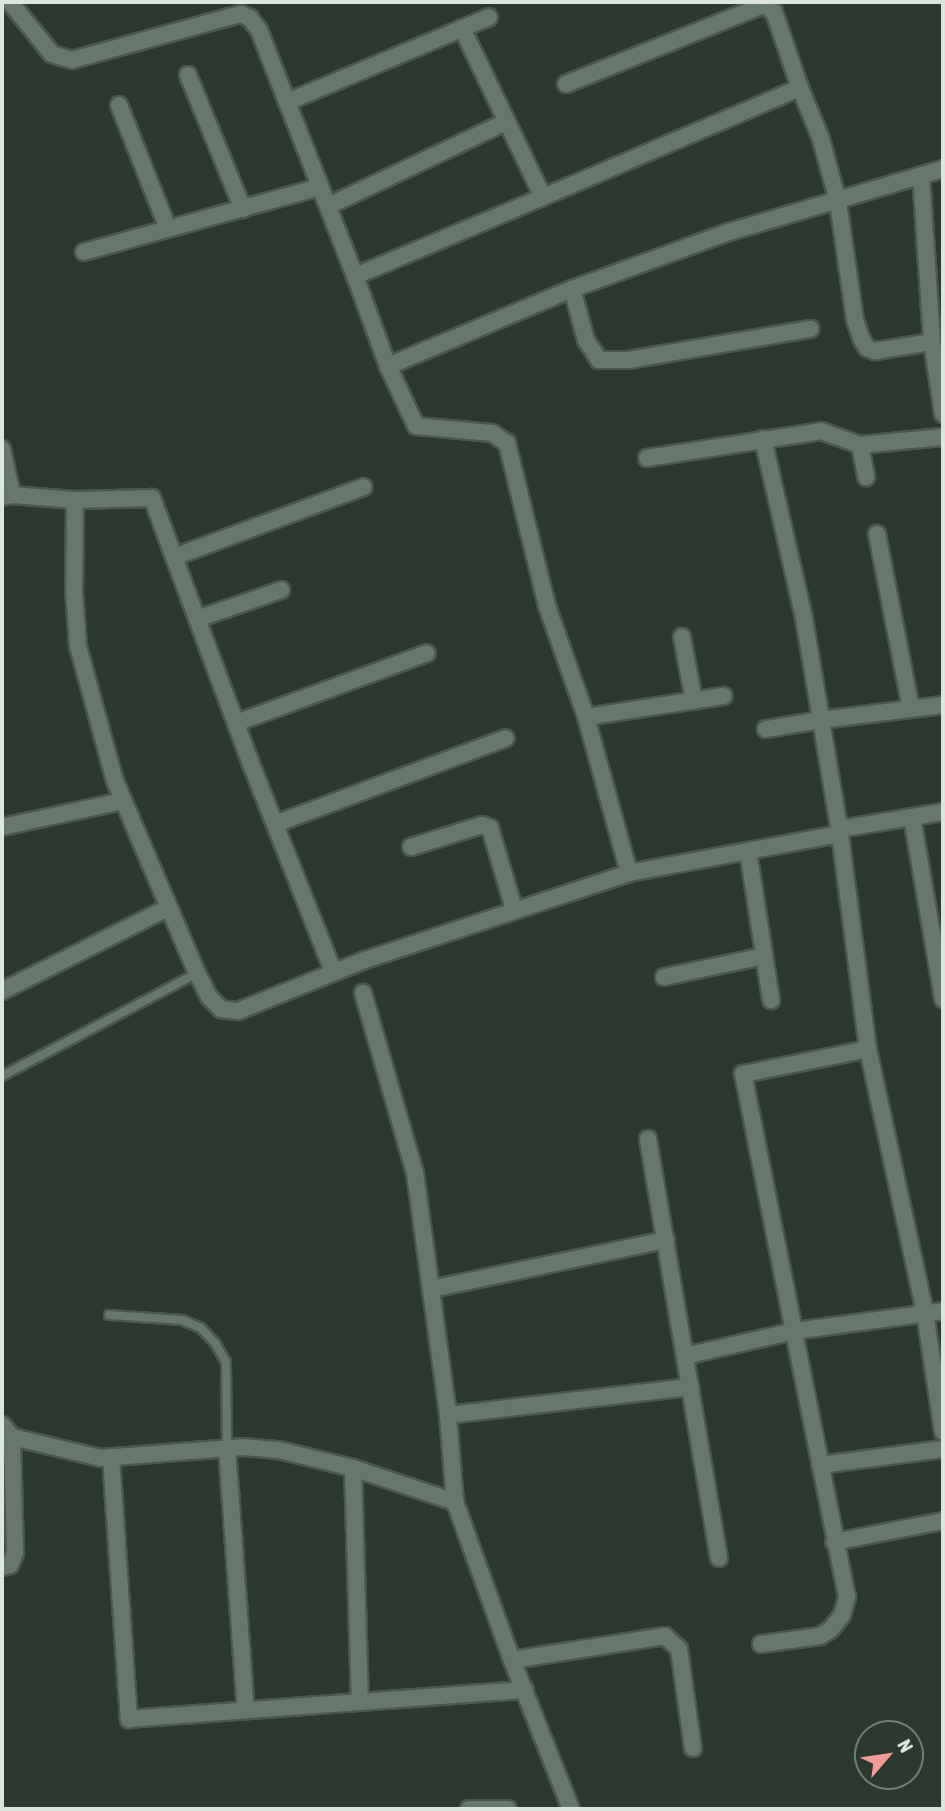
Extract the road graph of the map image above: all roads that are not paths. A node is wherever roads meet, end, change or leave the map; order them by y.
1 (10, 2) edge
2 (244, 2) edge
3 (489, 17) dead end
4 (250, 18) junction
5 (462, 29) junction
6 (188, 75) dead end
7 (566, 84) dead end
8 (800, 88) junction
9 (287, 102) junction
10 (119, 105) dead end
11 (506, 122) junction
12 (943, 169) edge
13 (921, 175) junction
14 (320, 187) junction
15 (542, 197) junction
16 (838, 202) junction
17 (328, 206) junction
18 (243, 209) junction
19 (168, 229) junction
20 (84, 252) dead end
21 (355, 275) junction
22 (572, 289) junction
23 (810, 329) dead end
24 (932, 342) junction
25 (388, 366) junction
26 (943, 414) edge
27 (943, 437) edge
28 (763, 439) junction
29 (860, 444) junction
30 (2, 449) edge
31 (647, 458) dead end
32 (866, 477) dead end
33 (363, 486) dead end
34 (7, 496) edge
35 (75, 500) junction
36 (877, 534) dead end
37 (174, 557) junction
38 (281, 590) dead end
39 (197, 619) junction
40 (682, 637) dead end
41 (427, 653) dead end
42 (723, 696) dead end
43 (694, 701) junction
44 (943, 705) edge
45 (911, 709) junction
46 (586, 717) junction
47 (821, 720) junction
48 (236, 723) junction
49 (766, 729) dead end
50 (506, 738) dead end
51 (122, 801) junction
52 (943, 812) edge
53 (912, 817) junction
54 (275, 824) junction
55 (2, 827) edge
56 (839, 831) junction
57 (411, 847) dead end
58 (748, 851) junction
59 (629, 873) junction
60 (168, 908) junction
61 (514, 909) junction
62 (764, 956) junction
63 (333, 971) junction
64 (197, 973) junction
65 (664, 977) dead end
66 (2, 991) edge
67 (363, 993) dead end
68 (943, 999) edge
69 (771, 1000) dead end
70 (868, 1049) junction
71 (2, 1076) edge
72 (648, 1139) dead end
73 (666, 1240) junction
74 (431, 1289) junction
75 (943, 1311) edge
76 (925, 1313) junction
77 (109, 1315) dead end
78 (794, 1331) junction
79 (685, 1356) junction
80 (690, 1388) junction
81 (448, 1415) junction
82 (943, 1432) edge
83 (5, 1433) edge
84 (227, 1448) junction
85 (943, 1449) edge
86 (111, 1457) junction
87 (820, 1465) junction
88 (353, 1468) junction
89 (454, 1502) junction
90 (943, 1521) edge
91 (834, 1542) junction
92 (719, 1558) dead end
93 (2, 1567) edge
94 (761, 1644) dead end
95 (512, 1660) junction
96 (525, 1690) junction
97 (360, 1702) junction
98 (246, 1710) junction
99 (693, 1748) dead end
100 (469, 1809) edge
101 (508, 1809) edge
102 (571, 1809) edge

1 - 4 street
2 - 4 street
3 - 5 street
4 - 9 street
5 - 9 street
5 - 11 street
6 - 18 street
7 - 8 street
8 - 15 street
8 - 16 street
9 - 14 street
10 - 19 street
11 - 15 street
11 - 17 street
12 - 13 street
13 - 16 street
13 - 24 street
14 - 17 street
14 - 18 street
15 - 21 street
16 - 22 street
16 - 24 street
17 - 21 street
18 - 19 street
19 - 20 street
21 - 25 street
22 - 23 street
22 - 25 street
24 - 26 street
25 - 46 street
27 - 29 street
28 - 29 street
28 - 31 street
28 - 47 street
29 - 32 street
30 - 34 street
33 - 37 street
34 - 35 street
35 - 37 street
35 - 51 street
36 - 45 street
37 - 39 street
38 - 39 street
39 - 48 street
40 - 43 street
41 - 48 street
42 - 43 street
43 - 46 street
44 - 45 street
45 - 47 street
46 - 59 street
47 - 49 street
47 - 56 street
48 - 54 street
50 - 54 street
51 - 55 street
51 - 60 street
52 - 53 street
53 - 56 street
53 - 68 street
54 - 63 street
56 - 58 street
56 - 70 street
57 - 61 street
58 - 59 street
58 - 62 street
59 - 61 street
60 - 64 street
60 - 66 street
61 - 63 street
62 - 65 street
62 - 69 street
63 - 64 street
64 - 71 lane
67 - 74 street
70 - 76 street
70 - 78 street
72 - 73 street
73 - 74 street
73 - 79 street
74 - 81 street
75 - 76 street
76 - 78 street
76 - 82 street
77 - 84 lane
78 - 79 street
78 - 87 street
79 - 80 street
80 - 81 street
80 - 92 street
81 - 89 street
83 - 86 street
83 - 93 street
84 - 86 street
84 - 88 street
84 - 98 street
85 - 87 street
86 - 98 street
87 - 91 street
88 - 89 street
88 - 97 street
89 - 95 street
90 - 91 street
91 - 94 street
95 - 96 street
95 - 99 street
96 - 97 street
96 - 102 street
97 - 98 street
100 - 101 street

